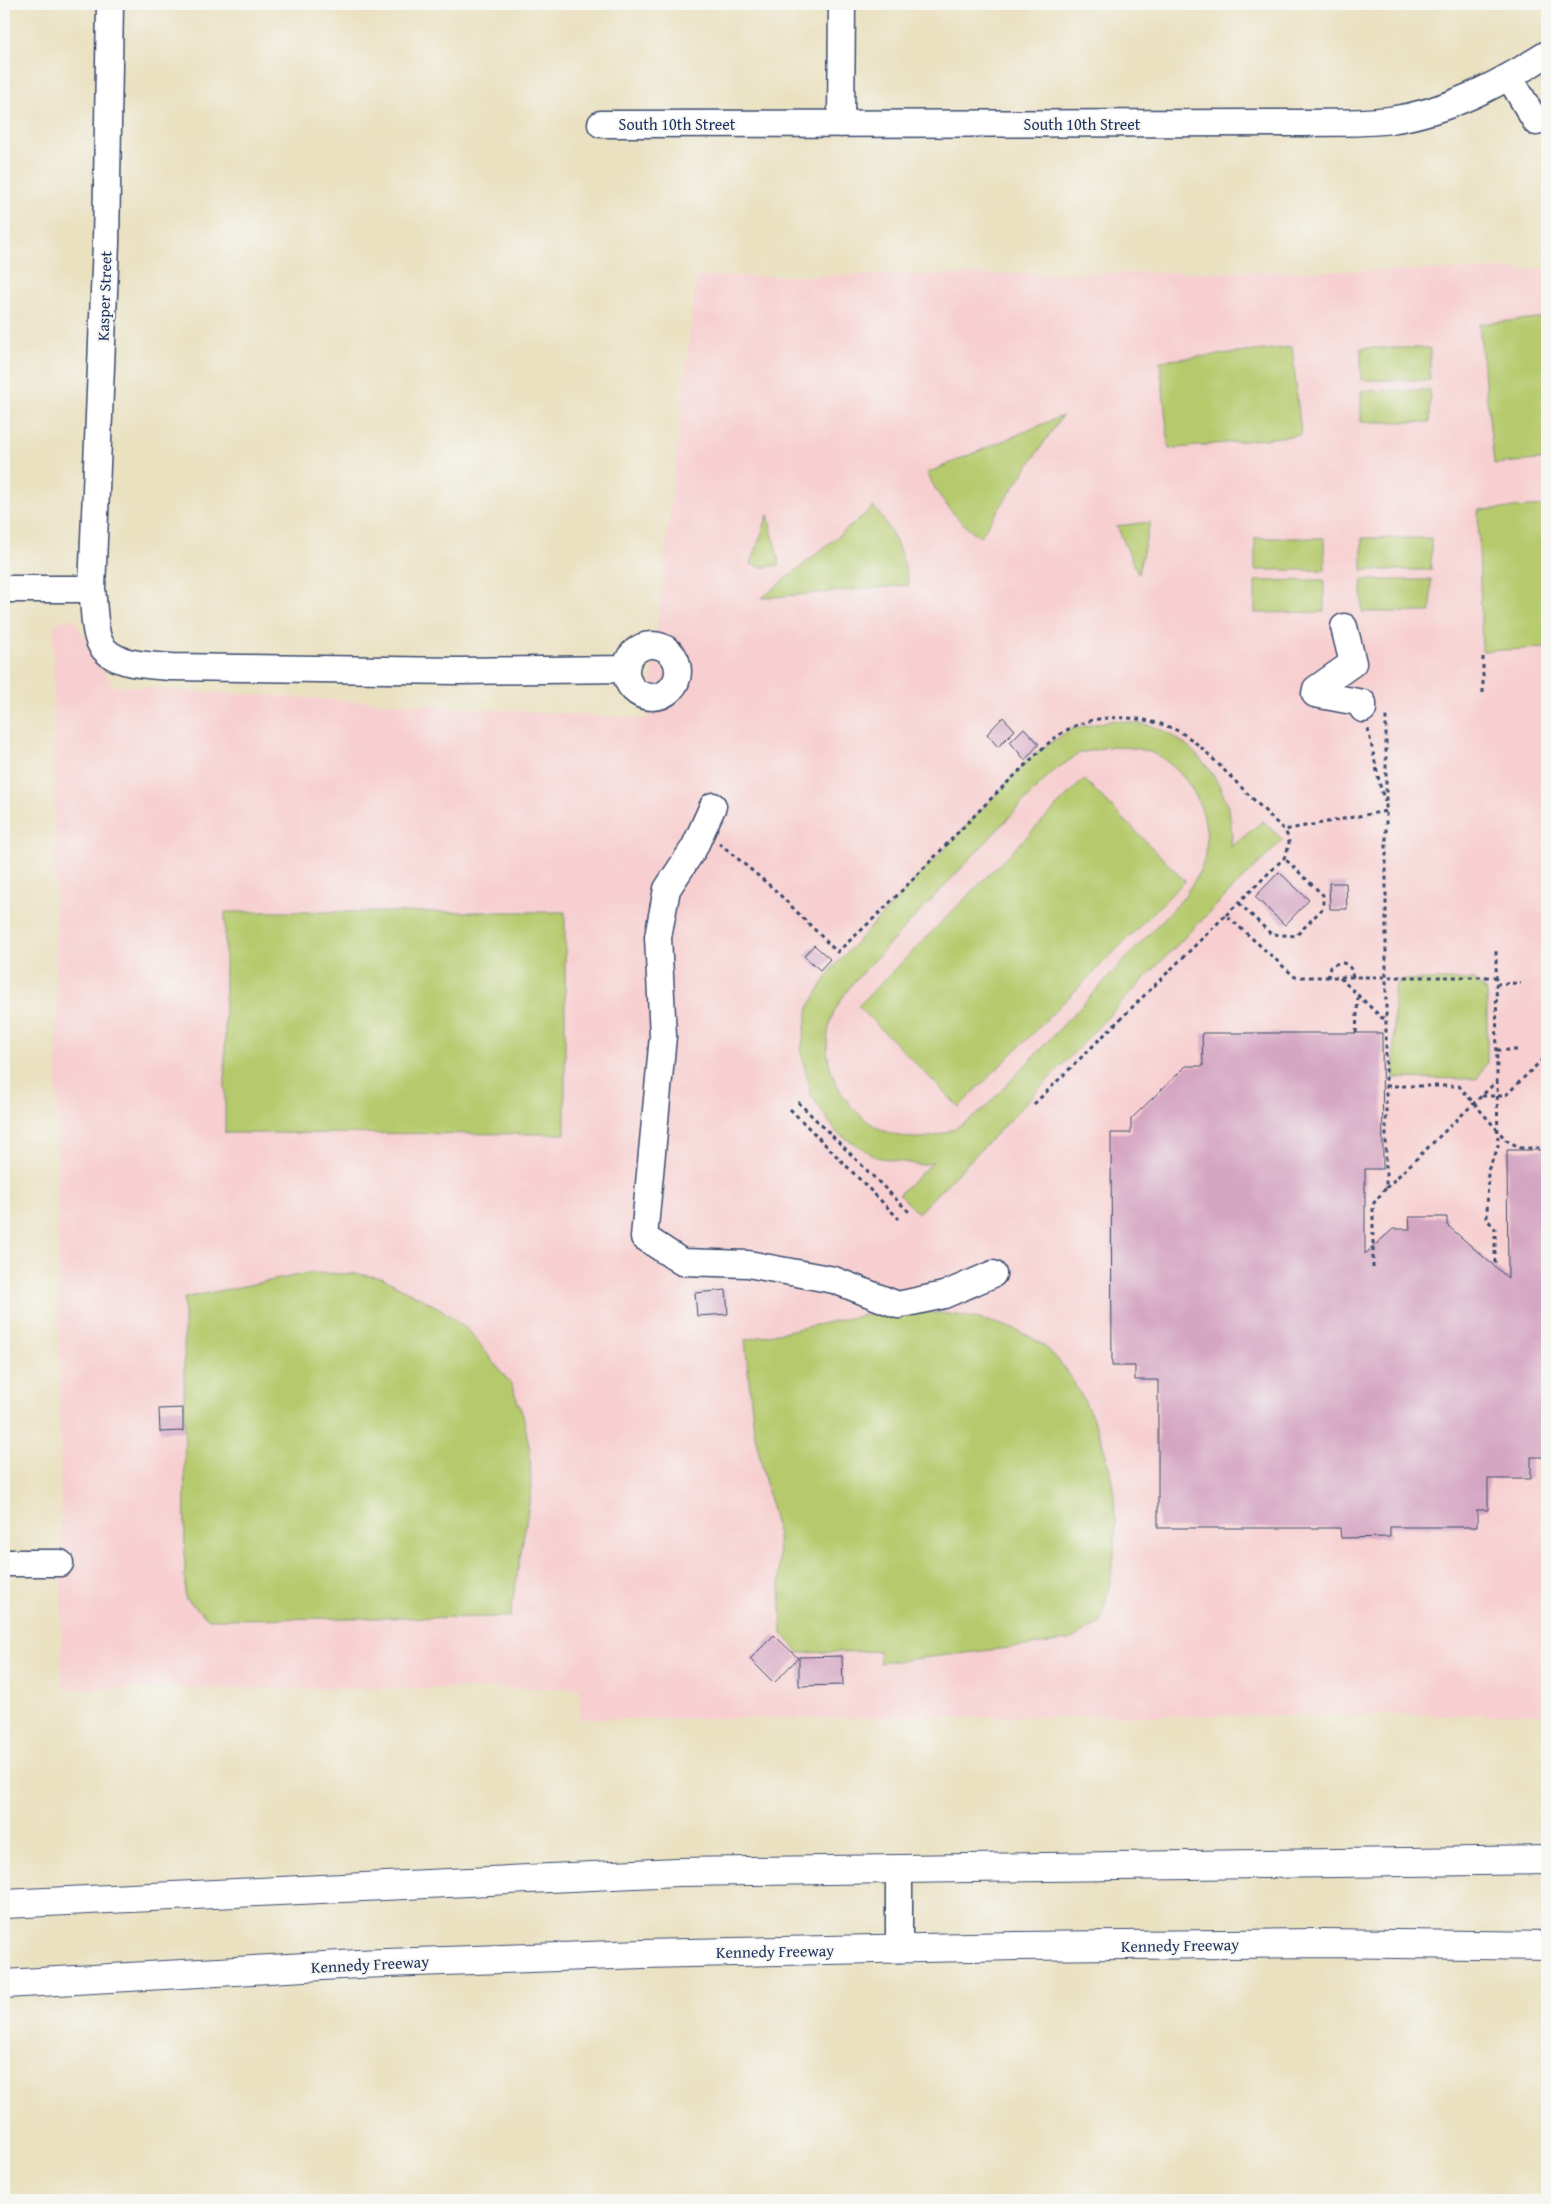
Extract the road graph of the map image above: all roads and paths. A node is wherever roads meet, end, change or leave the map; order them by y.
1 (110, 4) edge
2 (842, 4) edge
3 (1547, 54) edge
4 (1510, 78) junction
5 (1536, 122) dead end
6 (601, 124) dead end
7 (841, 124) junction
8 (4, 589) edge
9 (92, 589) junction
10 (1344, 627) dead end
11 (1483, 657) dead end
12 (625, 668) dead end
13 (1483, 693) dead end
14 (1374, 713) junction
15 (1386, 802) junction
16 (1386, 810) junction
17 (708, 818) joint
18 (1284, 830) junction
19 (1284, 858) junction
20 (1239, 903) junction
21 (1226, 915) junction
22 (1496, 951) dead end
23 (1496, 977) junction
24 (1328, 978) junction
25 (1340, 978) junction
26 (1353, 978) junction
27 (1385, 978) junction
28 (1521, 983) dead end
29 (1496, 984) junction
30 (1358, 995) junction
31 (1386, 1018) junction
32 (1356, 1033) dead end
33 (1497, 1050) junction
34 (1520, 1050) dead end
35 (1547, 1055) edge
36 (1497, 1081) junction
37 (1386, 1086) junction
38 (1481, 1096) junction
39 (1497, 1096) junction
40 (798, 1102) dead end
41 (1474, 1103) junction
42 (1034, 1104) dead end
43 (790, 1109) dead end
44 (1498, 1130) junction
45 (1547, 1148) edge
46 (1386, 1188) junction
47 (910, 1212) dead end
48 (899, 1219) dead end
49 (1495, 1263) dead end
50 (1373, 1268) dead end
51 (993, 1274) dead end
52 (4, 1563) edge
53 (60, 1563) dead end
54 (1547, 1860) edge
55 (899, 1869) junction
56 (4, 1904) edge
57 (1547, 1946) edge
58 (899, 1948) junction
59 (4, 1984) edge

1 - 9 street, Kasper Street
2 - 7 street
3 - 4 street, South 10th Street
4 - 5 street
4 - 7 street, South 10th Street
6 - 7 street, South 10th Street
8 - 9 street
9 - 12 street, Kasper Street
10 - 14 street
11 - 13 path
14 - 15 path
14 - 15 path
15 - 16 path
16 - 18 path
16 - 27 path
17 - 18 path
17 - 51 street
18 - 19 path
19 - 20 path
19 - 20 path
20 - 21 path
21 - 24 path
21 - 42 path
22 - 23 path
23 - 27 path
23 - 29 path
24 - 25 path
24 - 26 path
25 - 26 path
25 - 30 path
26 - 27 path
27 - 31 path
28 - 29 path
29 - 33 path
30 - 31 path
30 - 32 path
31 - 37 path
33 - 34 path
33 - 36 path
35 - 39 path
36 - 38 path
36 - 39 path
37 - 41 path
37 - 46 path
38 - 39 path
38 - 41 path
39 - 44 path
40 - 47 path
41 - 44 path
41 - 46 path
43 - 48 path
44 - 45 path
44 - 49 path
46 - 50 path
52 - 53 street
54 - 55 highway
55 - 56 highway
55 - 58 street
57 - 58 highway, Kennedy Freeway
58 - 59 highway, Kennedy Freeway

